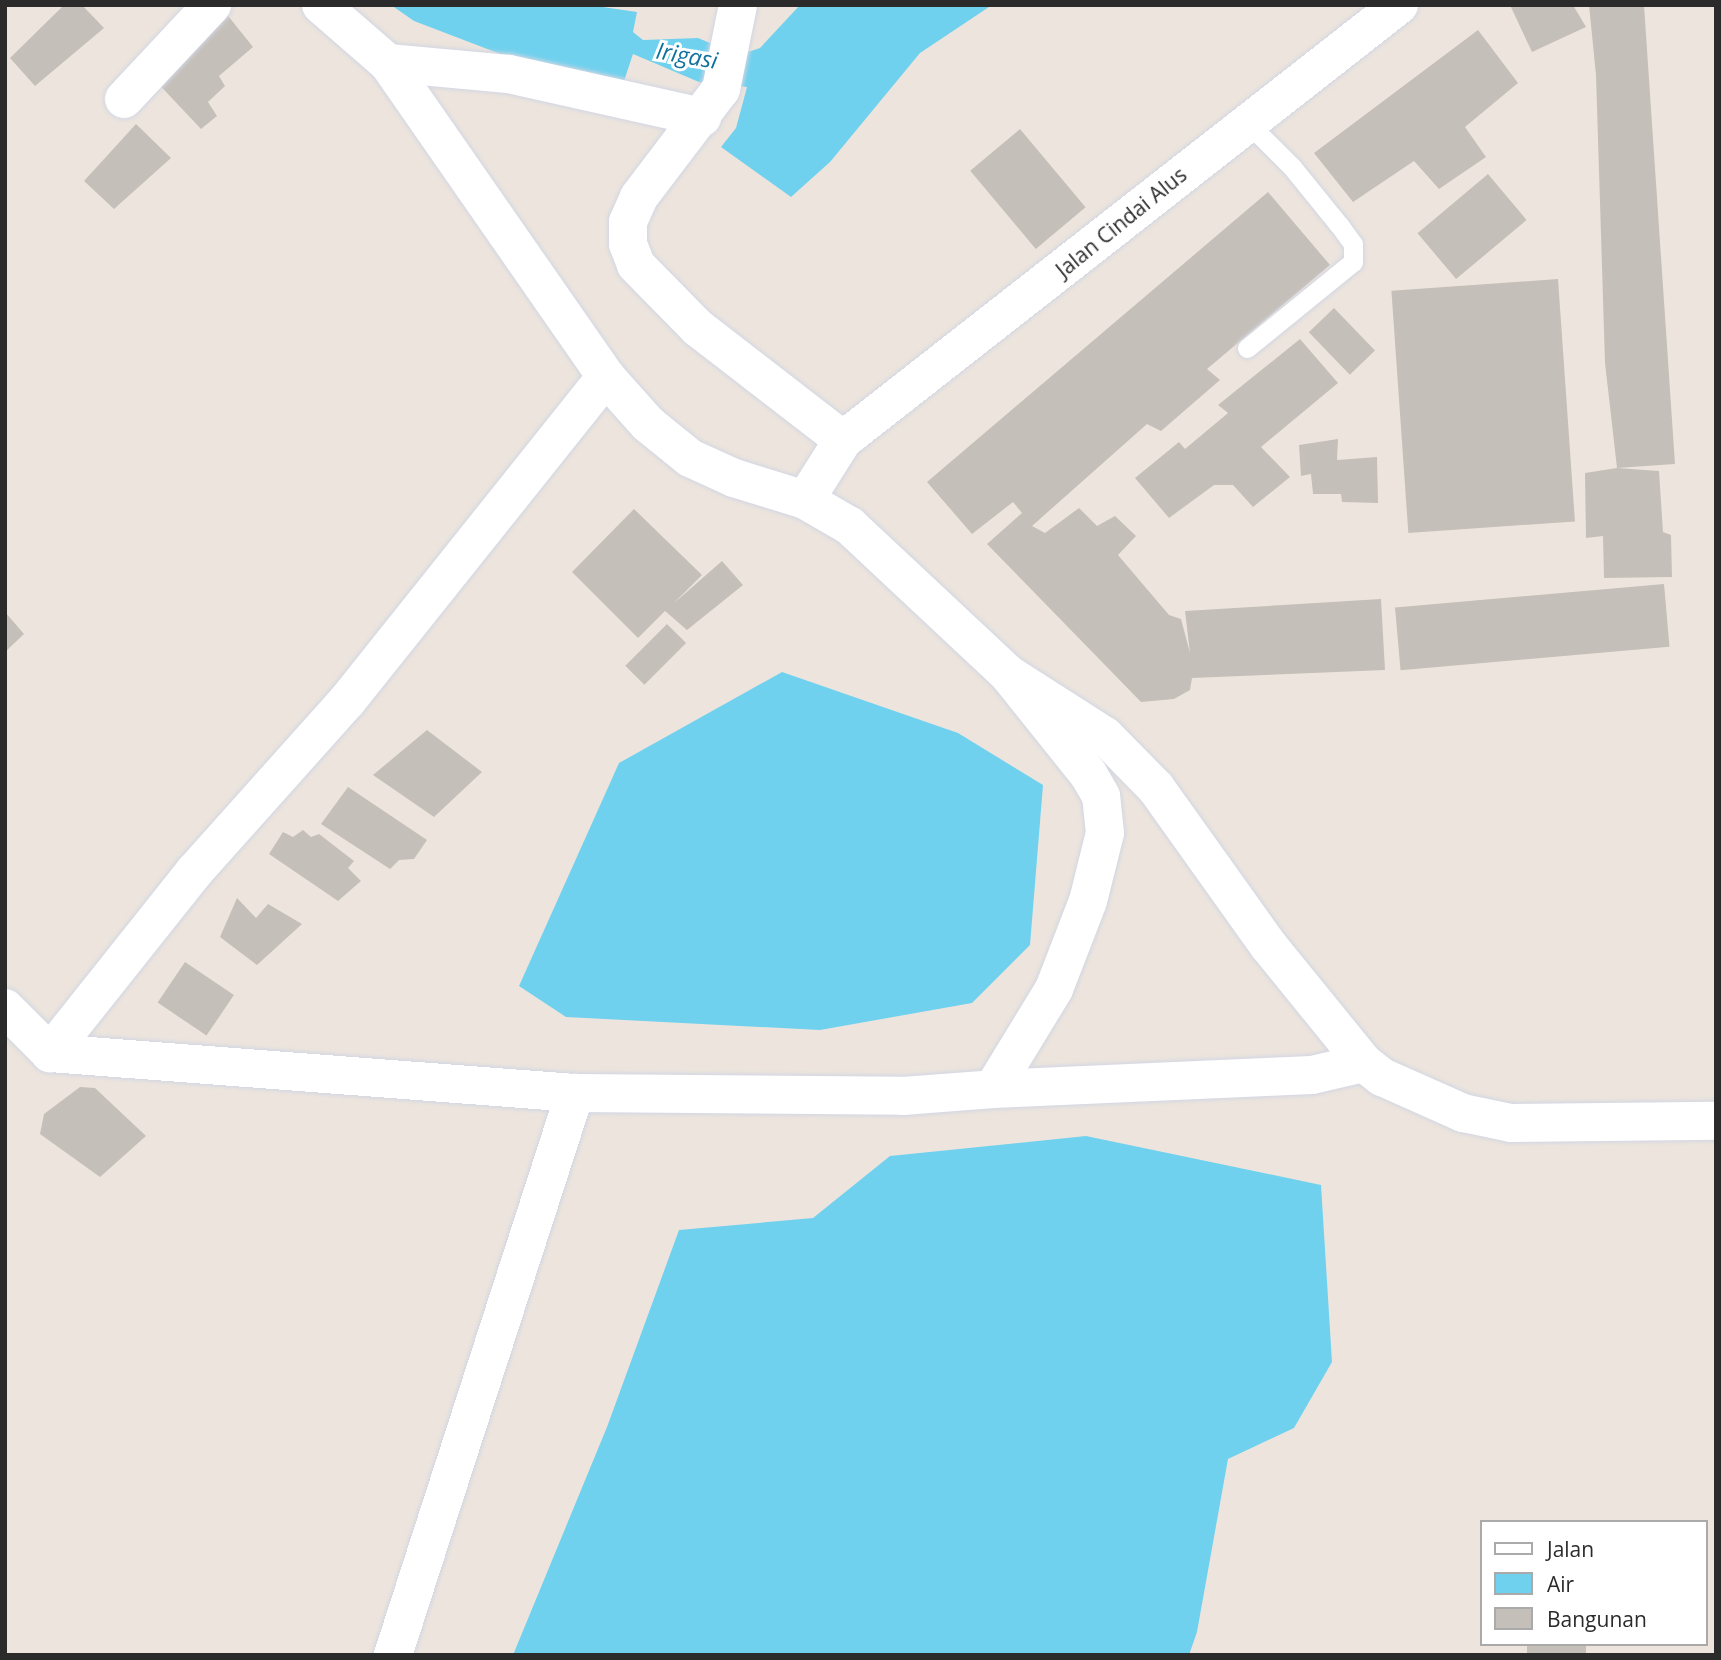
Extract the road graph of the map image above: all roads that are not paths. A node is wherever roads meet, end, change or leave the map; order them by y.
1 (212, 5) edge
2 (321, 5) edge
3 (1399, 5) edge
4 (739, 8) edge
5 (388, 63) junction
6 (124, 99) dead end
7 (712, 103) junction
8 (1248, 124) junction
9 (1247, 348) dead end
10 (606, 377) junction
11 (843, 440) junction
12 (805, 500) junction
13 (1008, 674) junction
14 (5, 1008) edge
15 (50, 1054) junction
16 (1364, 1063) junction
17 (993, 1089) junction
18 (575, 1093) junction
19 (1716, 1121) edge
20 (393, 1655) edge

1 - 6 street
2 - 5 street
3 - 8 street, Jalan Cindai Alus
4 - 7 street
5 - 7 street
5 - 10 street
7 - 11 street
8 - 9 lane
8 - 11 street, Jalan Cindai Alus
10 - 12 street
10 - 15 street
11 - 12 street, Jalan Cindai Alus
12 - 13 street
13 - 16 street
13 - 17 street
14 - 15 street
15 - 18 street
16 - 17 street
16 - 19 street
17 - 18 street
18 - 20 street

